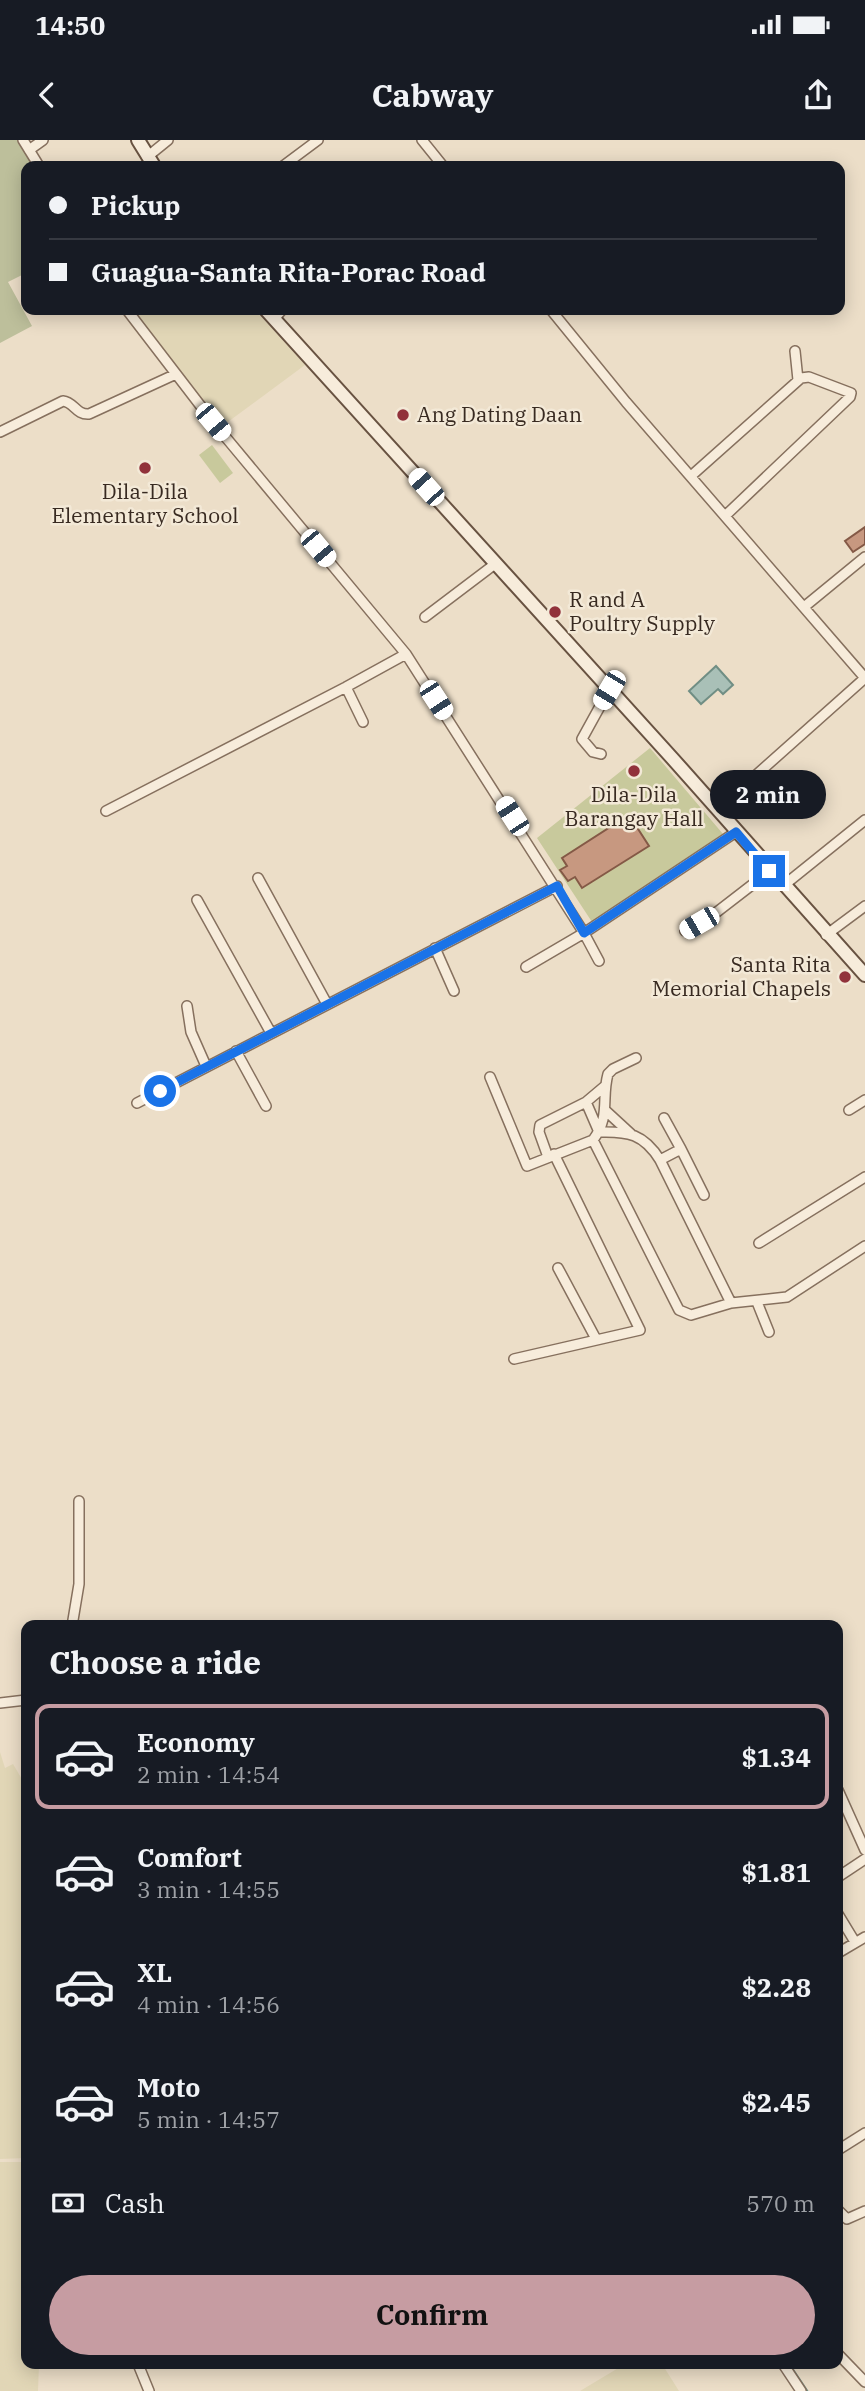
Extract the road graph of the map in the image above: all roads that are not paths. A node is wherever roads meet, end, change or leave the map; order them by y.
1 (23, 140) edge
2 (43, 140) edge
3 (138, 140) edge
4 (168, 140) edge
5 (318, 140) edge
6 (422, 140) edge
7 (29, 150) junction
8 (36, 161) edge
9 (151, 161) edge
10 (290, 161) edge
11 (439, 161) edge
12 (131, 315) edge
13 (276, 315) edge
14 (555, 315) edge
15 (796, 351) dead end
16 (176, 374) junction
17 (798, 380) junction
18 (0, 432) edge
19 (691, 475) junction
20 (725, 516) junction
21 (865, 557) edge
22 (495, 564) junction
23 (804, 607) junction
24 (425, 617) dead end
25 (406, 654) junction
26 (865, 678) edge
27 (346, 688) junction
28 (609, 690) junction
29 (363, 722) dead end
30 (601, 754) dead end
31 (718, 809) junction
32 (106, 811) dead end
33 (865, 820) edge
34 (736, 832) junction
35 (769, 871) junction
36 (258, 878) dead end
37 (557, 886) junction
38 (783, 886) junction
39 (197, 900) dead end
40 (865, 906) edge
41 (685, 931) dead end
42 (584, 933) junction
43 (826, 935) junction
44 (435, 948) junction
45 (599, 961) dead end
46 (526, 967) dead end
47 (865, 975) edge
48 (454, 991) dead end
49 (327, 1003) junction
50 (187, 1006) dead end
51 (271, 1033) junction
52 (236, 1051) junction
53 (636, 1058) dead end
54 (206, 1066) junction
55 (490, 1077) dead end
56 (605, 1086) junction
57 (865, 1100) edge
58 (586, 1102) junction
59 (137, 1103) dead end
60 (266, 1106) dead end
61 (849, 1110) dead end
62 (606, 1111) junction
63 (664, 1118) dead end
64 (632, 1135) junction
65 (596, 1136) junction
66 (681, 1149) junction
67 (551, 1156) junction
68 (660, 1160) junction
69 (865, 1177) edge
70 (704, 1195) dead end
71 (759, 1243) dead end
72 (865, 1246) edge
73 (558, 1268) dead end
74 (757, 1302) junction
75 (732, 1303) junction
76 (769, 1332) dead end
77 (596, 1339) junction
78 (514, 1359) dead end
79 (79, 1501) dead end
80 (73, 1620) edge
81 (21, 1701) edge
82 (0, 1703) edge
83 (843, 1801) edge
84 (865, 1850) edge
85 (865, 1859) edge
86 (843, 1874) edge
87 (843, 1922) edge
88 (865, 1937) edge
89 (855, 1942) junction
90 (843, 1950) edge
91 (865, 2133) edge
92 (843, 2147) edge
93 (865, 2211) edge
94 (843, 2215) edge
95 (843, 2359) edge
96 (140, 2369) edge
97 (786, 2369) edge
98 (865, 2382) edge
99 (149, 2391) edge
100 (801, 2391) edge

1 - 7 street
2 - 7 street
3 - 9 main road
4 - 9 street
5 - 10 street
6 - 11 street
7 - 8 street
12 - 16 street
13 - 22 main road
14 - 19 street
15 - 17 street
16 - 18 street
16 - 25 street
17 - 19 street
17 - 20 street
19 - 20 street
20 - 23 street
21 - 23 street
22 - 24 street
22 - 28 main road
23 - 26 street
25 - 27 street
25 - 37 street
26 - 31 street
27 - 29 street
27 - 32 street
28 - 30 street
28 - 31 main road
31 - 34 main road
33 - 38 street
34 - 35 main road
34 - 42 street
35 - 38 main road
35 - 41 street
36 - 49 street
37 - 42 street
37 - 44 street
38 - 43 main road
39 - 51 street
40 - 43 street
42 - 45 street
42 - 46 street
43 - 47 main road
44 - 48 street
44 - 49 street
49 - 51 street
50 - 54 street
51 - 52 street
52 - 54 street
52 - 60 street
53 - 56 street
54 - 59 street
55 - 67 street
56 - 58 street
56 - 62 street
57 - 61 street
58 - 65 street
58 - 67 street
62 - 64 street
62 - 65 street
63 - 66 street
64 - 65 street
64 - 68 street
65 - 67 street
65 - 75 street
66 - 68 street
66 - 70 street
67 - 77 street
68 - 75 street
69 - 71 street
72 - 74 street
73 - 77 street
74 - 75 street
74 - 76 street
77 - 78 street
79 - 80 street
81 - 82 street
83 - 84 street
85 - 86 street
87 - 89 street
88 - 89 street
89 - 90 street
91 - 92 street
93 - 94 street
95 - 98 street
96 - 99 street
97 - 100 street

